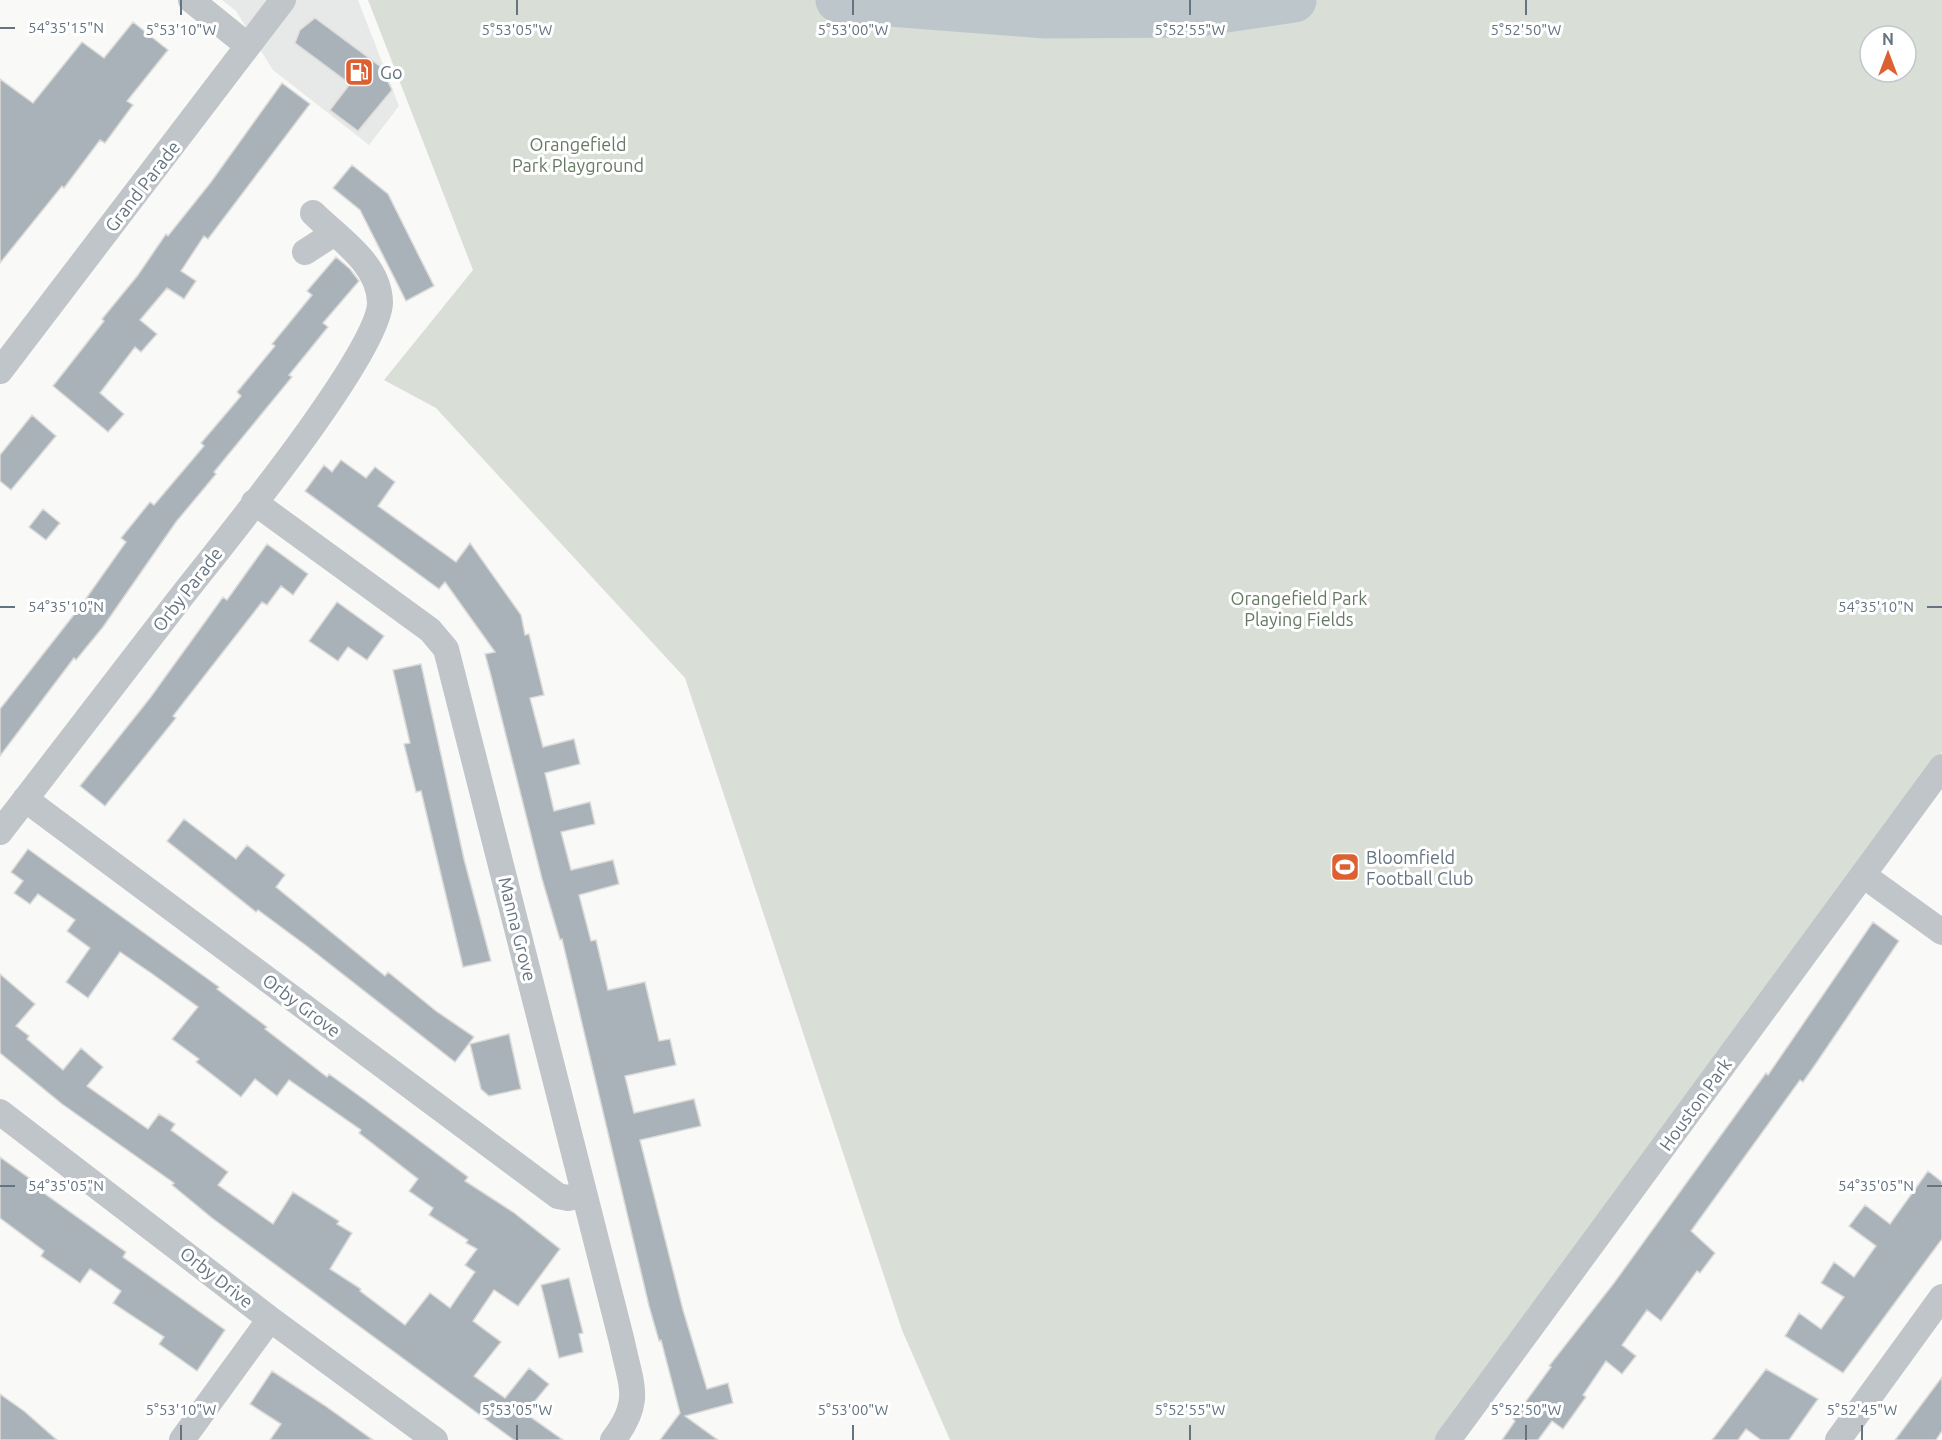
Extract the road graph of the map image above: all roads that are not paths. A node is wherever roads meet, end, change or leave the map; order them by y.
1 (191, 0) edge
2 (283, 0) edge
3 (248, 46) junction
4 (313, 213) dead end
5 (333, 234) junction
6 (305, 252) dead end
7 (0, 371) edge
8 (254, 502) junction
9 (1942, 767) edge
10 (25, 799) junction
11 (0, 832) edge
12 (1863, 875) junction
13 (1942, 932) edge
14 (0, 1112) edge
15 (584, 1195) junction
16 (1942, 1297) edge
17 (270, 1319) junction
18 (182, 1440) edge
19 (435, 1440) edge
20 (613, 1440) edge
21 (1448, 1440) edge
22 (1838, 1440) edge

1 - 3 street
2 - 3 street, Grand Parade
3 - 7 street, Grand Parade
4 - 5 street, Orby Parade
5 - 6 street
5 - 8 street, Orby Parade
8 - 10 street, Orby Parade
8 - 15 street, Manna Grove
9 - 12 street, Houston Park
10 - 11 street, Orby Parade
10 - 15 street, Orby Grove
12 - 13 street
12 - 21 street, Houston Park
14 - 17 street, Orby Drive
15 - 20 street, Manna Grove
16 - 22 street
17 - 18 street
17 - 19 street, Orby Drive

